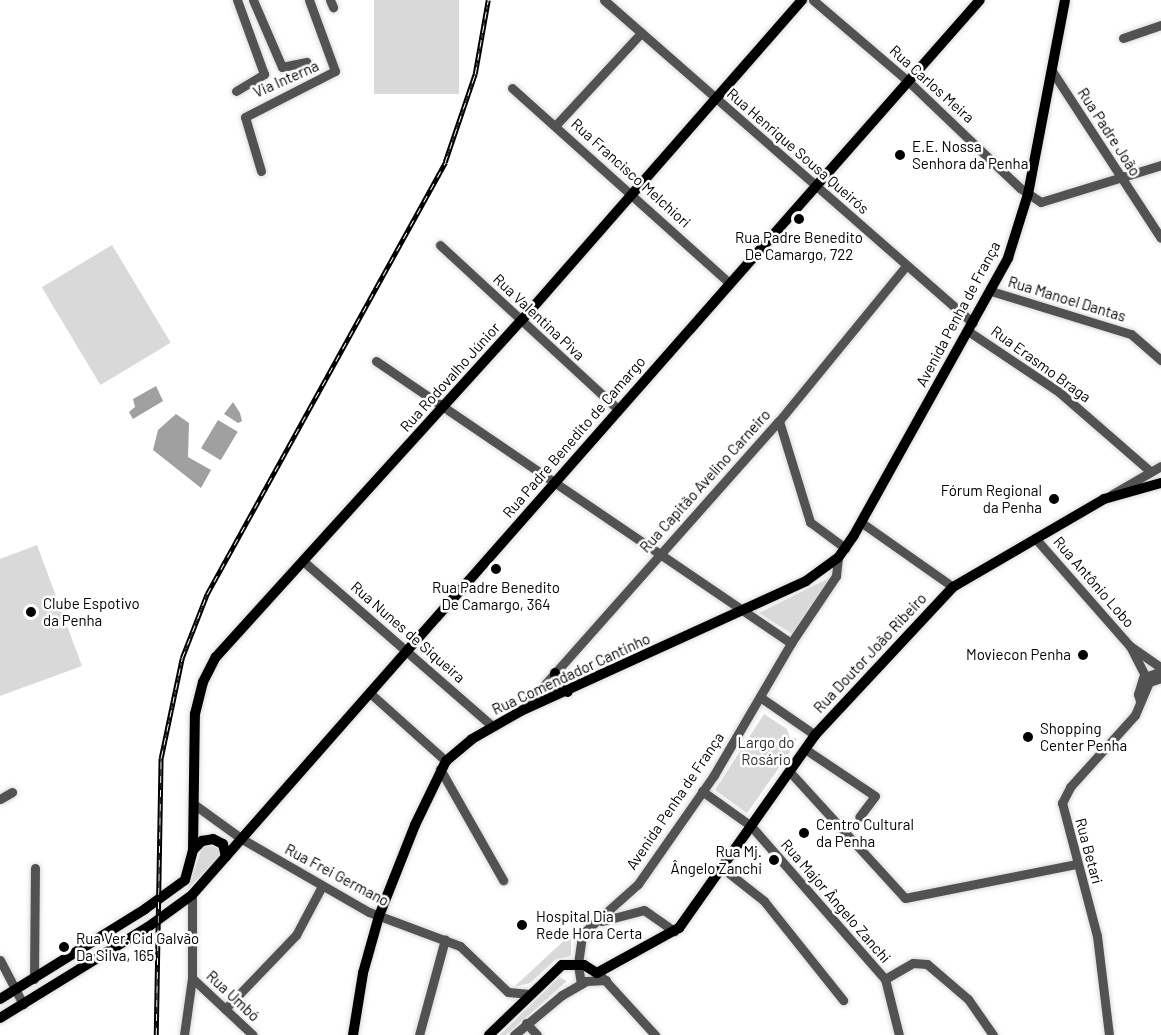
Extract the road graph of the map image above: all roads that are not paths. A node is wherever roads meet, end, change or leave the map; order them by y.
1 (237, 0) edge
2 (253, 0) edge
3 (309, 0) edge
4 (604, 0) edge
5 (802, 0) edge
6 (813, 0) edge
7 (980, 0) edge
8 (1065, 0) edge
9 (1161, 25) edge
10 (641, 33) junction
11 (1123, 38) dead end
12 (306, 62) dead end
13 (1052, 71) junction
14 (908, 81) junction
15 (512, 88) dead end
16 (236, 92) dead end
17 (716, 99) junction
18 (555, 126) junction
19 (1161, 165) edge
20 (261, 171) dead end
21 (1121, 179) junction
22 (817, 188) junction
23 (632, 193) junction
24 (1028, 194) junction
25 (1161, 238) edge
26 (440, 245) dead end
27 (906, 266) junction
28 (729, 283) junction
29 (991, 291) junction
30 (521, 321) junction
31 (971, 327) junction
32 (1161, 360) edge
33 (376, 361) dead end
34 (442, 408) junction
35 (618, 410) junction
36 (779, 421) junction
37 (1161, 466) edge
38 (1150, 471) junction
39 (555, 482) junction
40 (1161, 483) edge
41 (1104, 499) junction
42 (862, 523) junction
43 (1035, 538) junction
44 (845, 548) junction
45 (659, 554) junction
46 (838, 558) junction
47 (303, 561) junction
48 (953, 587) junction
49 (745, 611) junction
50 (791, 643) junction
51 (1130, 646) junction
52 (408, 652) junction
53 (1161, 670) edge
54 (555, 673) junction
55 (1145, 676) junction
56 (1161, 678) edge
57 (568, 692) junction
58 (370, 694) junction
59 (760, 697) junction
60 (1140, 701) junction
61 (521, 711) junction
62 (492, 726) junction
63 (815, 735) junction
64 (805, 749) junction
65 (443, 765) junction
66 (789, 771) junction
67 (702, 791) junction
68 (12, 792) dead end
69 (0, 799) edge
70 (195, 805) junction
71 (859, 817) dead end
72 (751, 826) junction
73 (242, 839) junction
74 (193, 850) junction
75 (226, 857) junction
76 (1076, 864) junction
77 (721, 867) junction
78 (36, 868) dead end
79 (504, 880) dead end
80 (322, 886) junction
81 (192, 895) junction
82 (379, 916) junction
83 (598, 922) junction
84 (674, 931) junction
85 (445, 939) junction
86 (0, 960) edge
87 (578, 964) junction
88 (601, 976) junction
89 (192, 978) junction
90 (34, 979) junction
91 (885, 979) junction
92 (580, 984) junction
93 (15, 990) junction
94 (530, 994) junction
95 (0, 999) edge
96 (843, 1000) dead end
97 (23, 1004) junction
98 (225, 1009) junction
99 (0, 1018) edge
100 (526, 1023) junction
101 (184, 1035) edge
102 (253, 1035) edge
103 (353, 1035) edge
104 (419, 1035) edge
105 (489, 1035) edge
106 (514, 1035) edge
107 (537, 1035) edge
108 (655, 1035) edge
109 (899, 1035) edge
110 (993, 1035) edge
111 (1109, 1035) edge

1 - 16 street
2 - 12 street
3 - 20 street, Via Interna
4 - 10 street, Rua Henrique Sousa Queirós
5 - 17 main road, Rua Rodovalho Júnior
6 - 14 street, Rua Carlos Meira
7 - 14 main road, Rua Padre Benedito de Camargo
8 - 13 main road, Avenida Penha de França
9 - 11 street
10 - 17 street, Rua Henrique Sousa Queirós
10 - 18 street
13 - 21 street, Rua Padre João
13 - 24 main road, Avenida Penha de França
14 - 22 main road, Rua Padre Benedito de Camargo
14 - 24 street, Rua Carlos Meira
15 - 18 street, Rua Francisco Melchiori
17 - 22 street, Rua Henrique Sousa Queirós
17 - 23 main road, Rua Rodovalho Júnior
18 - 23 street, Rua Francisco Melchiori
19 - 21 street
21 - 24 street
21 - 25 street, Rua Padre João
22 - 27 street, Rua Henrique Sousa Queirós
22 - 28 main road, Rua Padre Benedito de Camargo
23 - 28 street, Rua Francisco Melchiori
23 - 30 main road, Rua Rodovalho Júnior
24 - 29 main road, Avenida Penha de França
26 - 30 street, Rua Valentina Piva
27 - 31 street, Rua Henrique Sousa Queirós
27 - 36 street, Rua Capitão Avelino Carneiro
28 - 35 main road, Rua Padre Benedito de Camargo
29 - 31 main road, Avenida Penha de França
29 - 32 street, Rua Manoel Dantas
30 - 34 main road, Rua Rodovalho Júnior
30 - 35 street, Rua Valentina Piva
31 - 38 street, Rua Erasmo Braga
31 - 42 main road, Avenida Penha de França
33 - 34 street
34 - 39 street
34 - 47 main road, Rua Rodovalho Júnior
35 - 39 main road, Rua Padre Benedito de Camargo
36 - 44 street
36 - 45 street, Rua Capitão Avelino Carneiro
37 - 38 street
38 - 41 street
39 - 45 street
39 - 52 main road, Rua Padre Benedito de Camargo
40 - 41 main road, Rua Doutor João Ribeiro
41 - 43 main road, Rua Doutor João Ribeiro
42 - 44 main road, Rua Comendador Cantinho
42 - 48 street
43 - 48 main road, Rua Doutor João Ribeiro
43 - 51 street, Rua Antônio Lobo
44 - 46 main road, Rua Comendador Cantinho
45 - 49 street
45 - 54 street, Rua Capitão Avelino Carneiro
46 - 49 main road, Rua Comendador Cantinho
46 - 50 street, Avenida Penha de França
47 - 52 street, Rua Nunes de Siqueira
47 - 70 main road, Rua Rodovalho Júnior
48 - 63 main road, Rua Doutor João Ribeiro
49 - 50 street
49 - 57 main road, Rua Comendador Cantinho
50 - 59 street, Avenida Penha de França
51 - 53 street, Rua Antônio Lobo
51 - 55 street, Rua Antônio Lobo
52 - 58 main road, Rua Padre Benedito de Camargo
52 - 62 street, Rua Nunes de Siqueira
53 - 55 street
54 - 57 main road
54 - 61 street, Rua Capitão Avelino Carneiro
55 - 60 street, Rua Betari
56 - 60 street, Rua Betari
57 - 61 main road, Rua Comendador Cantinho
58 - 65 street
58 - 73 main road, Rua Padre Benedito de Camargo
59 - 63 street
59 - 67 street, Avenida Penha de França
60 - 76 street, Rua Betari
61 - 62 main road, Rua Comendador Cantinho
62 - 65 main road, Rua Comendador Cantinho
63 - 64 main road, Rua Doutor João Ribeiro
64 - 66 main road, Rua Doutor João Ribeiro
64 - 71 street
65 - 79 street
65 - 82 main road
66 - 72 main road, Rua Doutor João Ribeiro
66 - 76 street
67 - 72 street
67 - 83 street, Avenida Penha de França
68 - 69 street
70 - 73 street, Rua Frei Germano
70 - 74 main road, Rua Rodovalho Júnior
72 - 77 main road, Rua Doutor João Ribeiro
72 - 91 street, Rua Major Ângelo Zanchi
73 - 75 main road, Rua Padre Benedito de Camargo
73 - 80 street, Rua Frei Germano
74 - 75 main road
74 - 90 main road, Rua Rodovalho Júnior
75 - 81 main road, Rua Padre Benedito de Camargo
76 - 111 street, Rua Betari
77 - 84 main road, Rua Doutor João Ribeiro
77 - 96 street
78 - 90 street
80 - 82 street, Rua Frei Germano
80 - 98 street
81 - 89 street
81 - 97 main road, Rua Padre Benedito de Camargo
82 - 85 street, Rua Frei Germano
82 - 103 main road
83 - 84 street
83 - 87 street, Avenida Penha de França
84 - 88 main road
85 - 94 street, Rua Frei Germano
85 - 104 street
86 - 93 street
87 - 88 main road
87 - 92 street, Avenida Penha de França
87 - 94 main road
88 - 92 street
88 - 108 street
89 - 98 street, Rua Umbó
89 - 101 street
90 - 93 main road, Rua Rodovalho Júnior
91 - 109 street, Rua Major Ângelo Zanchi
91 - 110 street
92 - 100 street
93 - 95 main road, Rua Rodovalho Júnior
93 - 97 street
94 - 105 main road
97 - 99 main road, Rua Padre Benedito de Camargo
98 - 102 street, Rua Umbó
100 - 106 street
100 - 107 street

